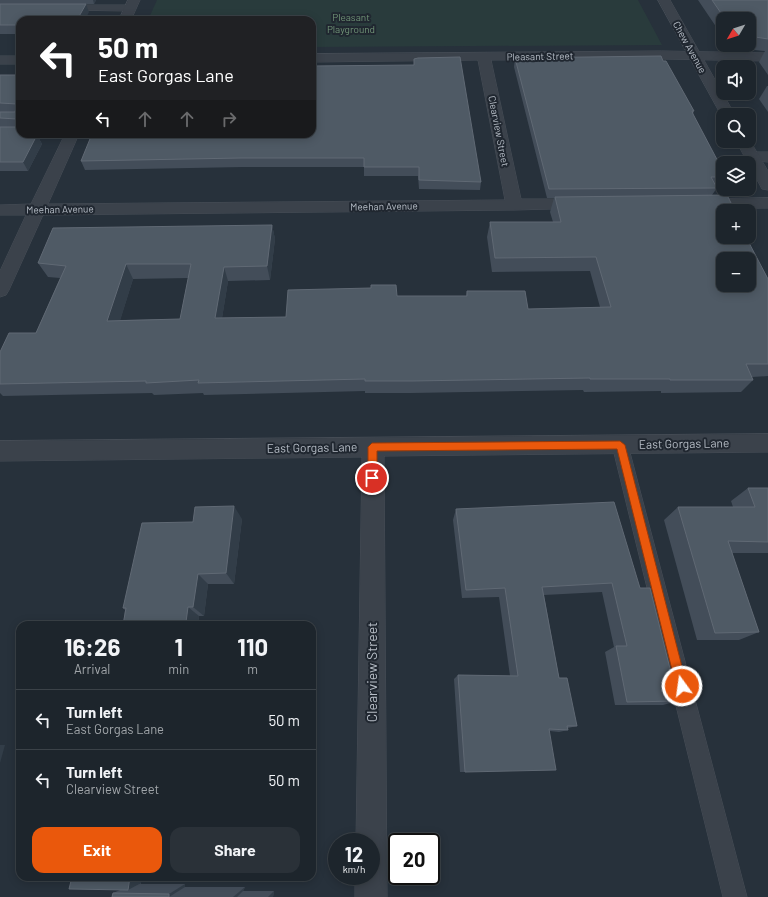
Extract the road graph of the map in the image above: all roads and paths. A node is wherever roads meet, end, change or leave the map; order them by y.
1 (664, 0) edge
2 (132, 4) edge
3 (56, 8) edge
4 (127, 16) edge
5 (695, 56) junction
6 (484, 57) junction
7 (768, 57) edge
8 (316, 58) edge
9 (0, 60) edge
10 (16, 60) edge
11 (724, 108) edge
12 (70, 138) edge
13 (756, 157) edge
14 (768, 157) edge
15 (756, 164) edge
16 (768, 185) edge
17 (768, 203) edge
18 (601, 204) edge
19 (689, 204) edge
20 (514, 205) junction
21 (0, 210) edge
22 (37, 210) junction
23 (0, 290) edge
24 (768, 443) edge
25 (620, 445) junction
26 (372, 447) junction
27 (0, 451) edge
28 (371, 897) edge
29 (736, 897) edge

1 - 5 street, Chew Avenue
2 - 3 lane
2 - 4 street
5 - 6 street, Pleasant Street
5 - 7 street, Pleasant Street
5 - 11 street, Chew Avenue
6 - 8 street, Pleasant Street
6 - 20 street, Clearview Street
9 - 10 street
12 - 22 street
13 - 14 street
15 - 16 street
17 - 19 street
18 - 20 street, Meehan Avenue
20 - 22 street, Meehan Avenue
21 - 22 street, Meehan Avenue
22 - 23 street
24 - 25 street, East Gorgas Lane
25 - 26 street, East Gorgas Lane
25 - 29 lane
26 - 27 street, East Gorgas Lane
26 - 28 street, Clearview Street

